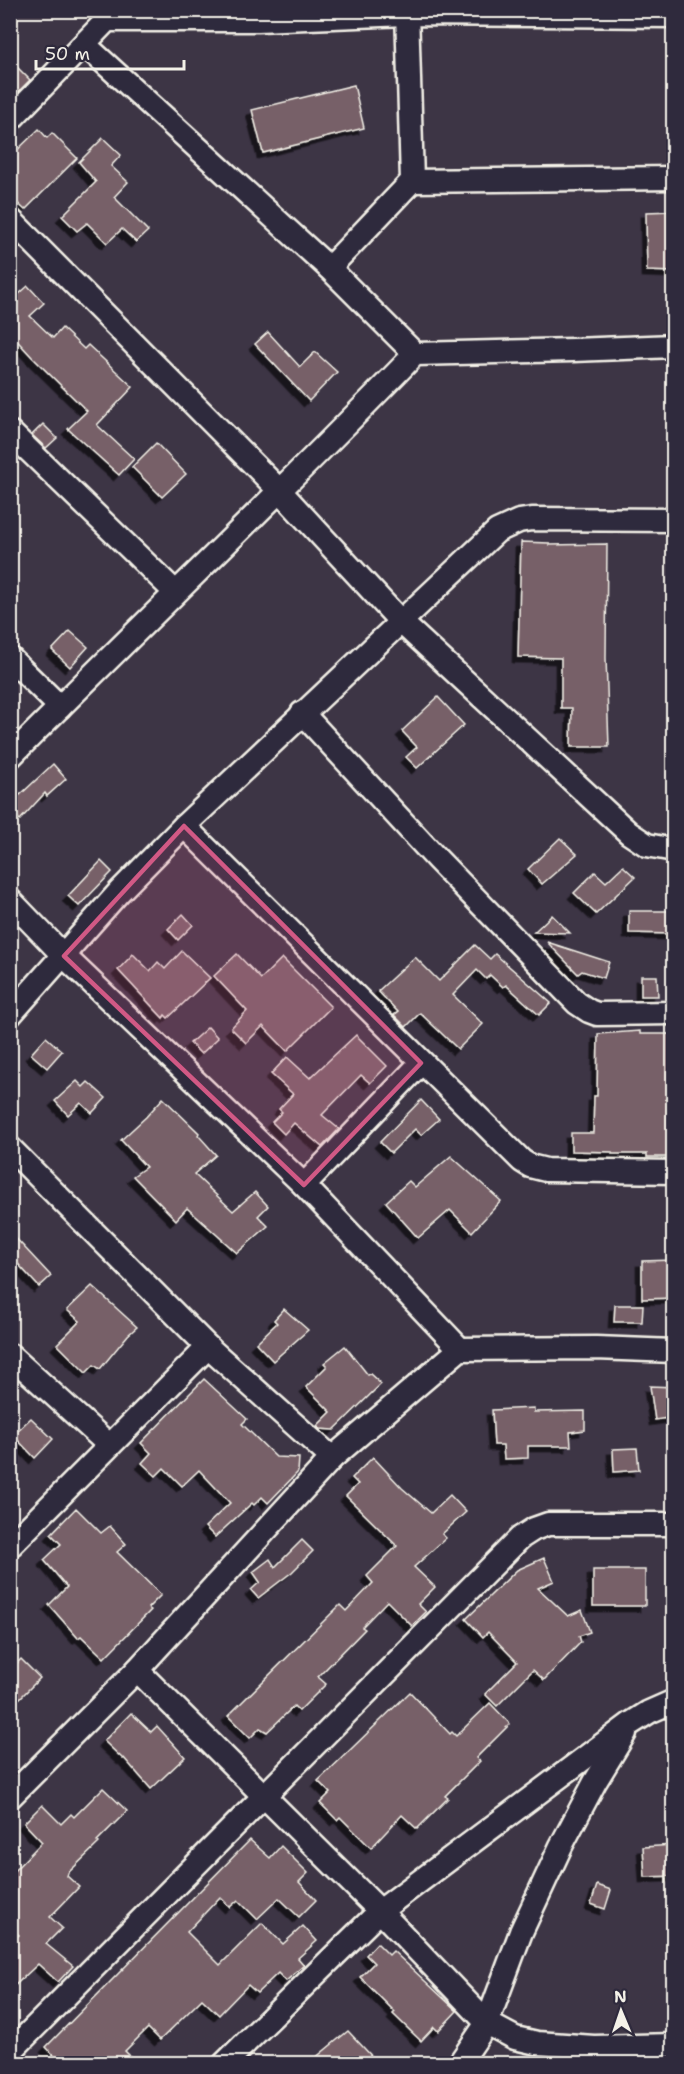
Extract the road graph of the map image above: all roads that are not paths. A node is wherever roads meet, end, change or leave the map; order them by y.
1 (407, 12) edge
2 (106, 15) edge
3 (674, 16) edge
4 (84, 44) junction
5 (10, 120) edge
6 (674, 178) edge
7 (412, 181) junction
8 (10, 219) edge
9 (329, 268) junction
10 (674, 346) edge
11 (415, 354) junction
12 (10, 432) edge
13 (279, 490) junction
14 (674, 520) edge
15 (175, 592) junction
16 (401, 622) junction
17 (10, 658) edge
18 (60, 707) junction
19 (302, 713) junction
20 (10, 757) edge
21 (184, 826) junction
22 (674, 850) edge
23 (10, 900) edge
24 (64, 956) junction
25 (674, 1013) edge
26 (10, 1015) edge
27 (421, 1063) junction
28 (10, 1148) edge
29 (674, 1172) edge
30 (304, 1185) junction
31 (208, 1347) junction
32 (460, 1349) junction
33 (674, 1350) edge
34 (10, 1355) edge
35 (109, 1445) junction
36 (332, 1458) junction
37 (674, 1524) edge
38 (10, 1546) edge
39 (137, 1670) junction
40 (674, 1701) edge
41 (630, 1724) junction
42 (10, 1797) edge
43 (264, 1797) junction
44 (381, 1911) junction
45 (487, 2023) junction
46 (674, 2045) edge
47 (10, 2052) edge
48 (224, 2064) edge
49 (459, 2064) edge

1 - 2 street
1 - 3 street
1 - 7 street
2 - 4 street
4 - 5 street
4 - 9 street
6 - 7 street
7 - 9 street
8 - 13 street
9 - 11 street
10 - 11 street
11 - 13 street
12 - 15 street
13 - 15 street
13 - 16 street
14 - 16 street
15 - 18 street
16 - 19 street
16 - 22 street
17 - 18 street
18 - 20 street
19 - 21 street
19 - 25 street
21 - 24 street
21 - 27 street
23 - 24 street
24 - 26 street
24 - 30 street
27 - 29 street
27 - 30 street
28 - 31 street
30 - 32 street
31 - 35 street
31 - 36 street
32 - 33 street
32 - 36 street
34 - 35 street
35 - 38 street
36 - 39 street
37 - 43 street
39 - 42 street
39 - 43 street
40 - 41 street
41 - 44 street
41 - 45 street
43 - 44 street
43 - 47 street
44 - 45 street
44 - 48 street
45 - 46 street
45 - 49 street

